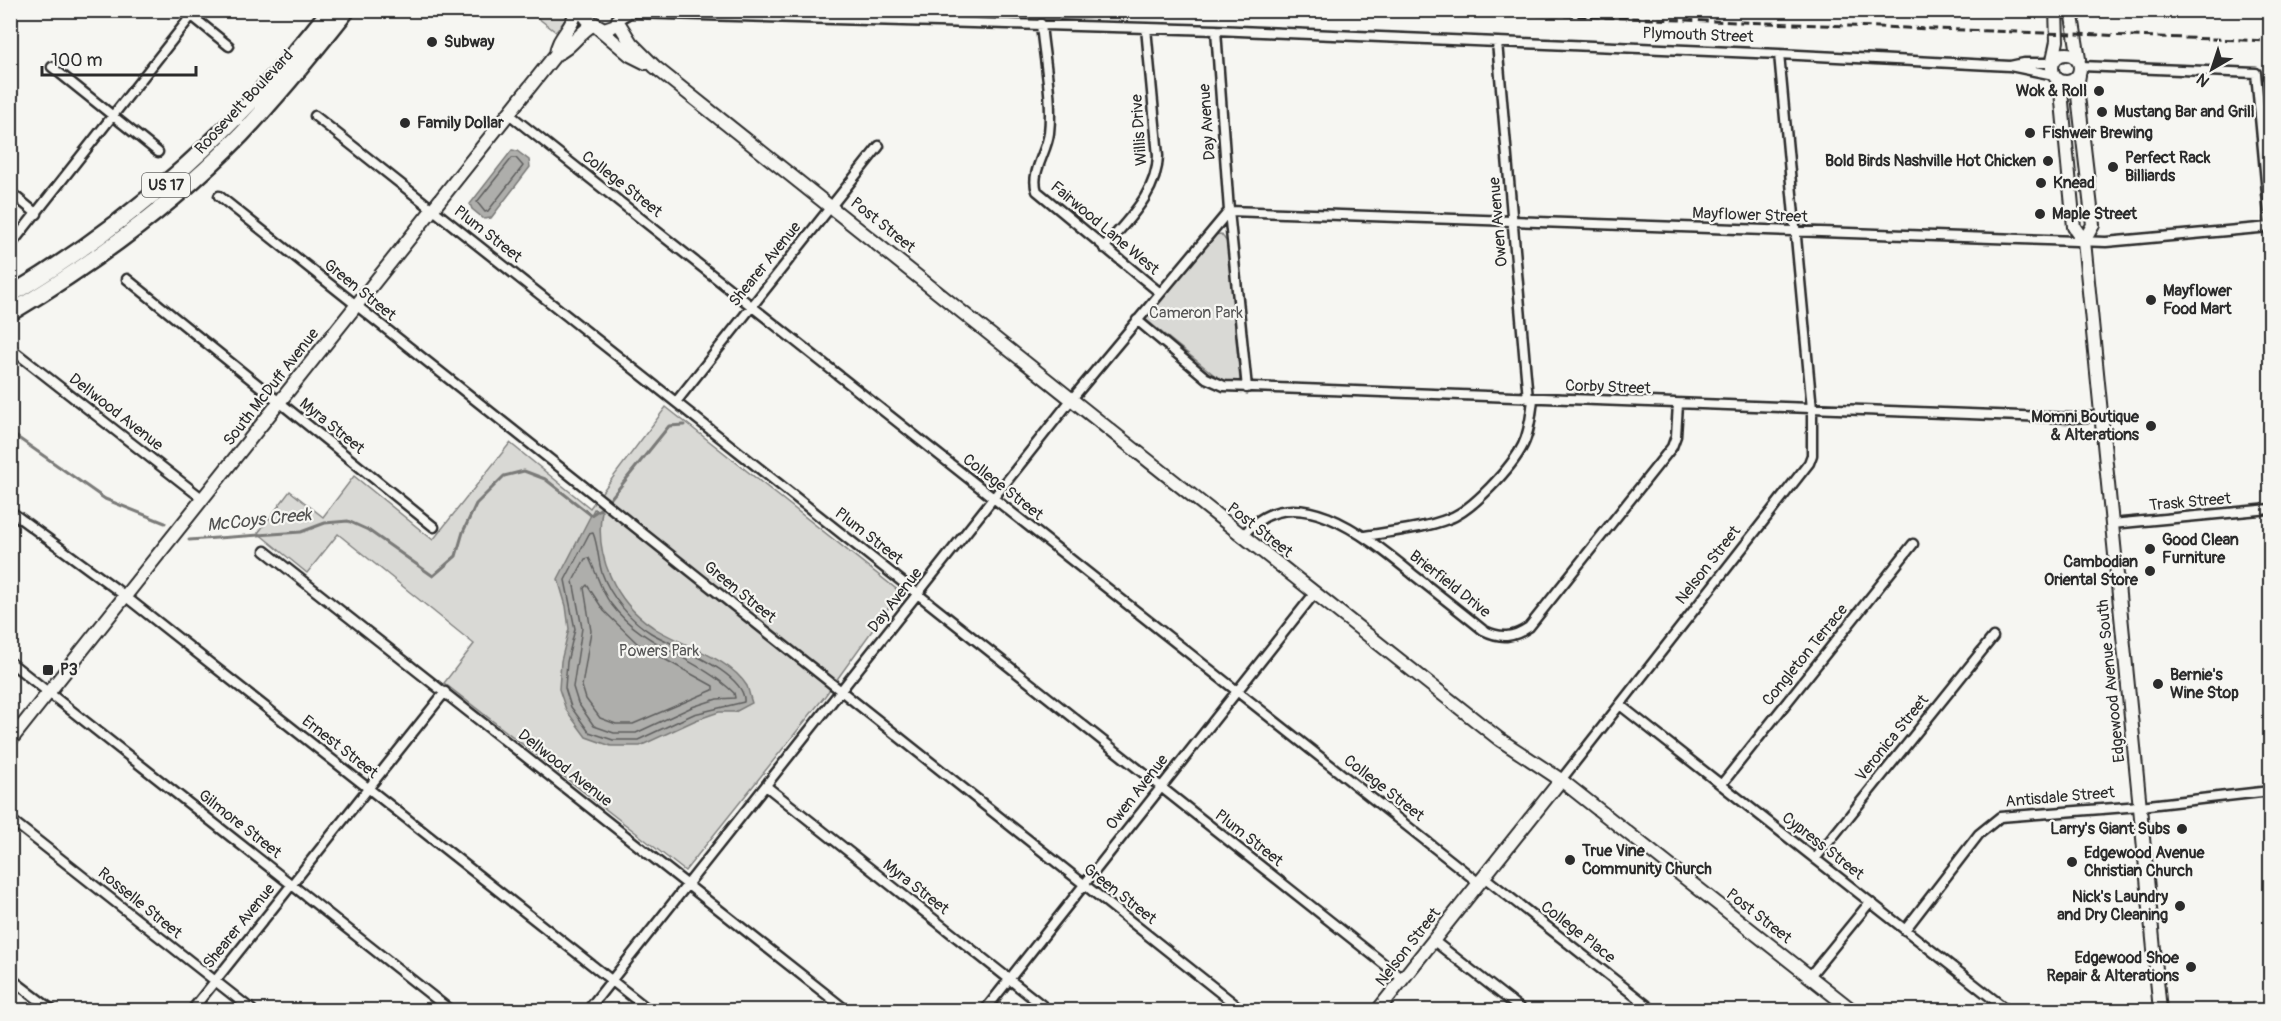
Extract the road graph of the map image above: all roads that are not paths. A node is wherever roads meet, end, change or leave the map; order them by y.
1 (330, 10) edge
2 (347, 10) edge
3 (578, 10) edge
4 (2055, 10) edge
5 (2071, 10) edge
6 (194, 13) edge
7 (623, 15) edge
8 (1041, 24) junction
9 (595, 25) junction
10 (1146, 28) junction
11 (1216, 30) junction
12 (1497, 42) junction
13 (229, 46) dead end
14 (556, 54) junction
15 (1779, 54) junction
16 (52, 67) dead end
17 (2079, 67) junction
18 (656, 68) junction
19 (2055, 70) junction
20 (509, 114) junction
21 (113, 116) junction
22 (315, 116) dead end
23 (879, 146) dead end
24 (158, 152) dead end
25 (10, 192) edge
26 (219, 196) dead end
27 (832, 205) junction
28 (433, 210) junction
29 (1229, 211) junction
30 (37, 214) junction
31 (1513, 221) junction
32 (2271, 226) edge
33 (1794, 231) junction
34 (2085, 240) junction
35 (10, 246) edge
36 (1104, 248) junction
37 (127, 279) dead end
38 (1159, 292) junction
39 (10, 295) edge
40 (751, 305) junction
41 (356, 306) junction
42 (10, 313) edge
43 (1137, 320) junction
44 (10, 348) edge
45 (1247, 388) junction
46 (1530, 399) junction
47 (1071, 400) junction
48 (676, 402) junction
49 (279, 403) junction
50 (1677, 404) junction
51 (1812, 409) junction
52 (2102, 417) junction
53 (994, 498) junction
54 (203, 499) junction
55 (2271, 509) edge
56 (10, 511) edge
57 (2112, 524) junction
58 (434, 527) dead end
59 (1365, 536) junction
60 (1242, 537) junction
61 (1913, 544) dead end
62 (265, 550) dead end
63 (1314, 594) junction
64 (918, 595) junction
65 (126, 596) junction
66 (1993, 637) dead end
67 (10, 662) edge
68 (1235, 690) junction
69 (445, 692) junction
70 (841, 692) junction
71 (49, 693) junction
72 (1620, 705) junction
73 (10, 741) edge
74 (1561, 780) junction
75 (1721, 785) junction
76 (766, 786) junction
77 (1161, 787) junction
78 (368, 789) junction
79 (2271, 791) edge
80 (2140, 806) junction
81 (10, 819) edge
82 (1815, 859) junction
83 (1481, 880) junction
84 (292, 884) junction
85 (1083, 884) junction
86 (688, 885) junction
87 (1870, 902) junction
88 (1905, 930) junction
89 (1434, 941) junction
90 (1809, 977) junction
91 (10, 978) edge
92 (1008, 979) junction
93 (1403, 980) junction
94 (215, 981) junction
95 (612, 981) junction
96 (51, 1011) edge
97 (192, 1011) edge
98 (252, 1011) edge
99 (450, 1011) edge
100 (588, 1011) edge
101 (649, 1011) edge
102 (846, 1011) edge
103 (985, 1011) edge
104 (1048, 1011) edge
105 (1242, 1011) edge
106 (1378, 1011) edge
107 (1522, 1011) edge
108 (1653, 1011) edge
109 (1852, 1011) edge
110 (2007, 1011) edge
111 (2160, 1011) edge

1 - 39 highway, Roosevelt Boulevard / US 17
2 - 42 highway, Roosevelt Boulevard / US 17
3 - 9 main road, Post Street
3 - 14 main road, South McDuff Avenue
4 - 19 main road, Edgewood Avenue South
5 - 17 main road, Edgewood Avenue South
6 - 13 street
6 - 21 street
7 - 8 street, Plymouth Street
7 - 9 main road
7 - 18 main road, Post Street
8 - 10 street, Plymouth Street
8 - 36 street, Fairwood Lane West
9 - 14 main road, South McDuff Avenue
9 - 18 main road, Post Street
10 - 11 street, Plymouth Street
10 - 36 street, Willis Drive
11 - 12 street, Plymouth Street
11 - 29 street, Day Avenue
12 - 15 street, Plymouth Street
12 - 31 street, Owen Avenue
14 - 20 main road, South McDuff Avenue
15 - 19 street, Plymouth Street
15 - 33 street, Nelson Street
16 - 21 street
17 - 19 main road
17 - 19 main road
17 - 32 street
17 - 34 main road, Edgewood Avenue South
18 - 27 main road, Post Street
19 - 34 main road, Edgewood Avenue South
20 - 28 main road, South McDuff Avenue
20 - 40 street, College Street
21 - 24 street
21 - 30 street
22 - 28 street, Plum Street
23 - 27 street, Shearer Avenue
25 - 30 street
26 - 41 street, Green Street
27 - 40 street, Shearer Avenue
27 - 47 main road, Post Street
28 - 41 main road, South McDuff Avenue
28 - 48 street, Plum Street
29 - 31 street, Mayflower Street
29 - 38 street, Day Avenue
29 - 45 street, Day Avenue
30 - 35 street
31 - 33 street, Mayflower Street
31 - 46 street, Owen Avenue
32 - 34 street, Mayflower Street
33 - 34 street, Mayflower Street
33 - 51 street, Nelson Street
34 - 52 main road, Edgewood Avenue South
36 - 38 street, Fairwood Lane West
37 - 49 street, Myra Street
38 - 43 street, Day Avenue
40 - 48 street, Shearer Avenue
40 - 53 street, College Street
41 - 49 main road, South McDuff Avenue
41 - 70 street, Green Street
43 - 45 street, Corby Street
43 - 47 street, Day Avenue
44 - 54 street, Dellwood Avenue
45 - 46 street, Corby Street
46 - 50 street, Corby Street
46 - 59 street, Owen Avenue
47 - 53 street, Day Avenue
47 - 60 main road, Post Street
48 - 64 street, Plum Street
49 - 54 main road, South McDuff Avenue
49 - 58 street, Myra Street
50 - 51 street, Corby Street
50 - 59 street, Brierfield Drive
51 - 52 street, Corby Street
51 - 72 street, Nelson Street
52 - 57 main road, Edgewood Avenue South
53 - 64 street, Day Avenue
53 - 68 street, College Street
54 - 65 main road, South McDuff Avenue
55 - 57 street, Trask Street
56 - 65 street, Ernest Street
57 - 80 main road, Edgewood Avenue South
59 - 60 street, Brierfield Drive
60 - 63 main road, Post Street
61 - 75 street, Congleton Terrace
62 - 69 street, Dellwood Avenue
63 - 68 street, Owen Avenue
63 - 74 main road, Post Street
64 - 70 street, Day Avenue
64 - 77 street, Plum Street
65 - 71 main road, South McDuff Avenue
65 - 78 street, Ernest Street
66 - 82 street, Veronica Street
67 - 71 street, Gilmore Street
68 - 77 street, Owen Avenue
68 - 83 street, College Street
69 - 78 street, Shearer Avenue
69 - 86 street, Dellwood Avenue
70 - 76 street, Day Avenue
70 - 85 street, Green Street
71 - 73 main road, South McDuff Avenue
71 - 84 street, Gilmore Street
72 - 74 street, Nelson Street
72 - 75 street, Cypress Street
74 - 83 main road, Nelson Street
74 - 90 main road, Post Street
75 - 82 street, Cypress Street
76 - 86 street, Day Avenue
76 - 92 street, Myra Street
77 - 85 street, Owen Avenue
77 - 93 street, Plum Street
78 - 84 street, Shearer Avenue
78 - 95 street, Ernest Street
79 - 80 street, Antisdale Street
80 - 88 street, Antisdale Street
80 - 111 main road, Edgewood Avenue South
81 - 94 street, Rosselle Street
82 - 87 street, Cypress Street
83 - 89 main road, Nelson Street
83 - 108 street, College Place
84 - 94 street, Shearer Avenue
84 - 99 street, Gilmore Street
85 - 92 street, Owen Avenue
85 - 105 street, Green Street
86 - 95 street, Day Avenue
86 - 102 street, Dellwood Avenue
87 - 88 street, Cypress Street
87 - 90 street
88 - 110 street, Cypress Street
89 - 93 main road, Nelson Street
89 - 107 street
90 - 109 main road, Post Street
91 - 96 street
92 - 103 street, Owen Avenue
92 - 104 street, Myra Street
93 - 106 main road, Nelson Street
94 - 97 street, Shearer Avenue
94 - 98 street, Rosselle Street
95 - 100 street, Day Avenue
95 - 101 street, Ernest Street

